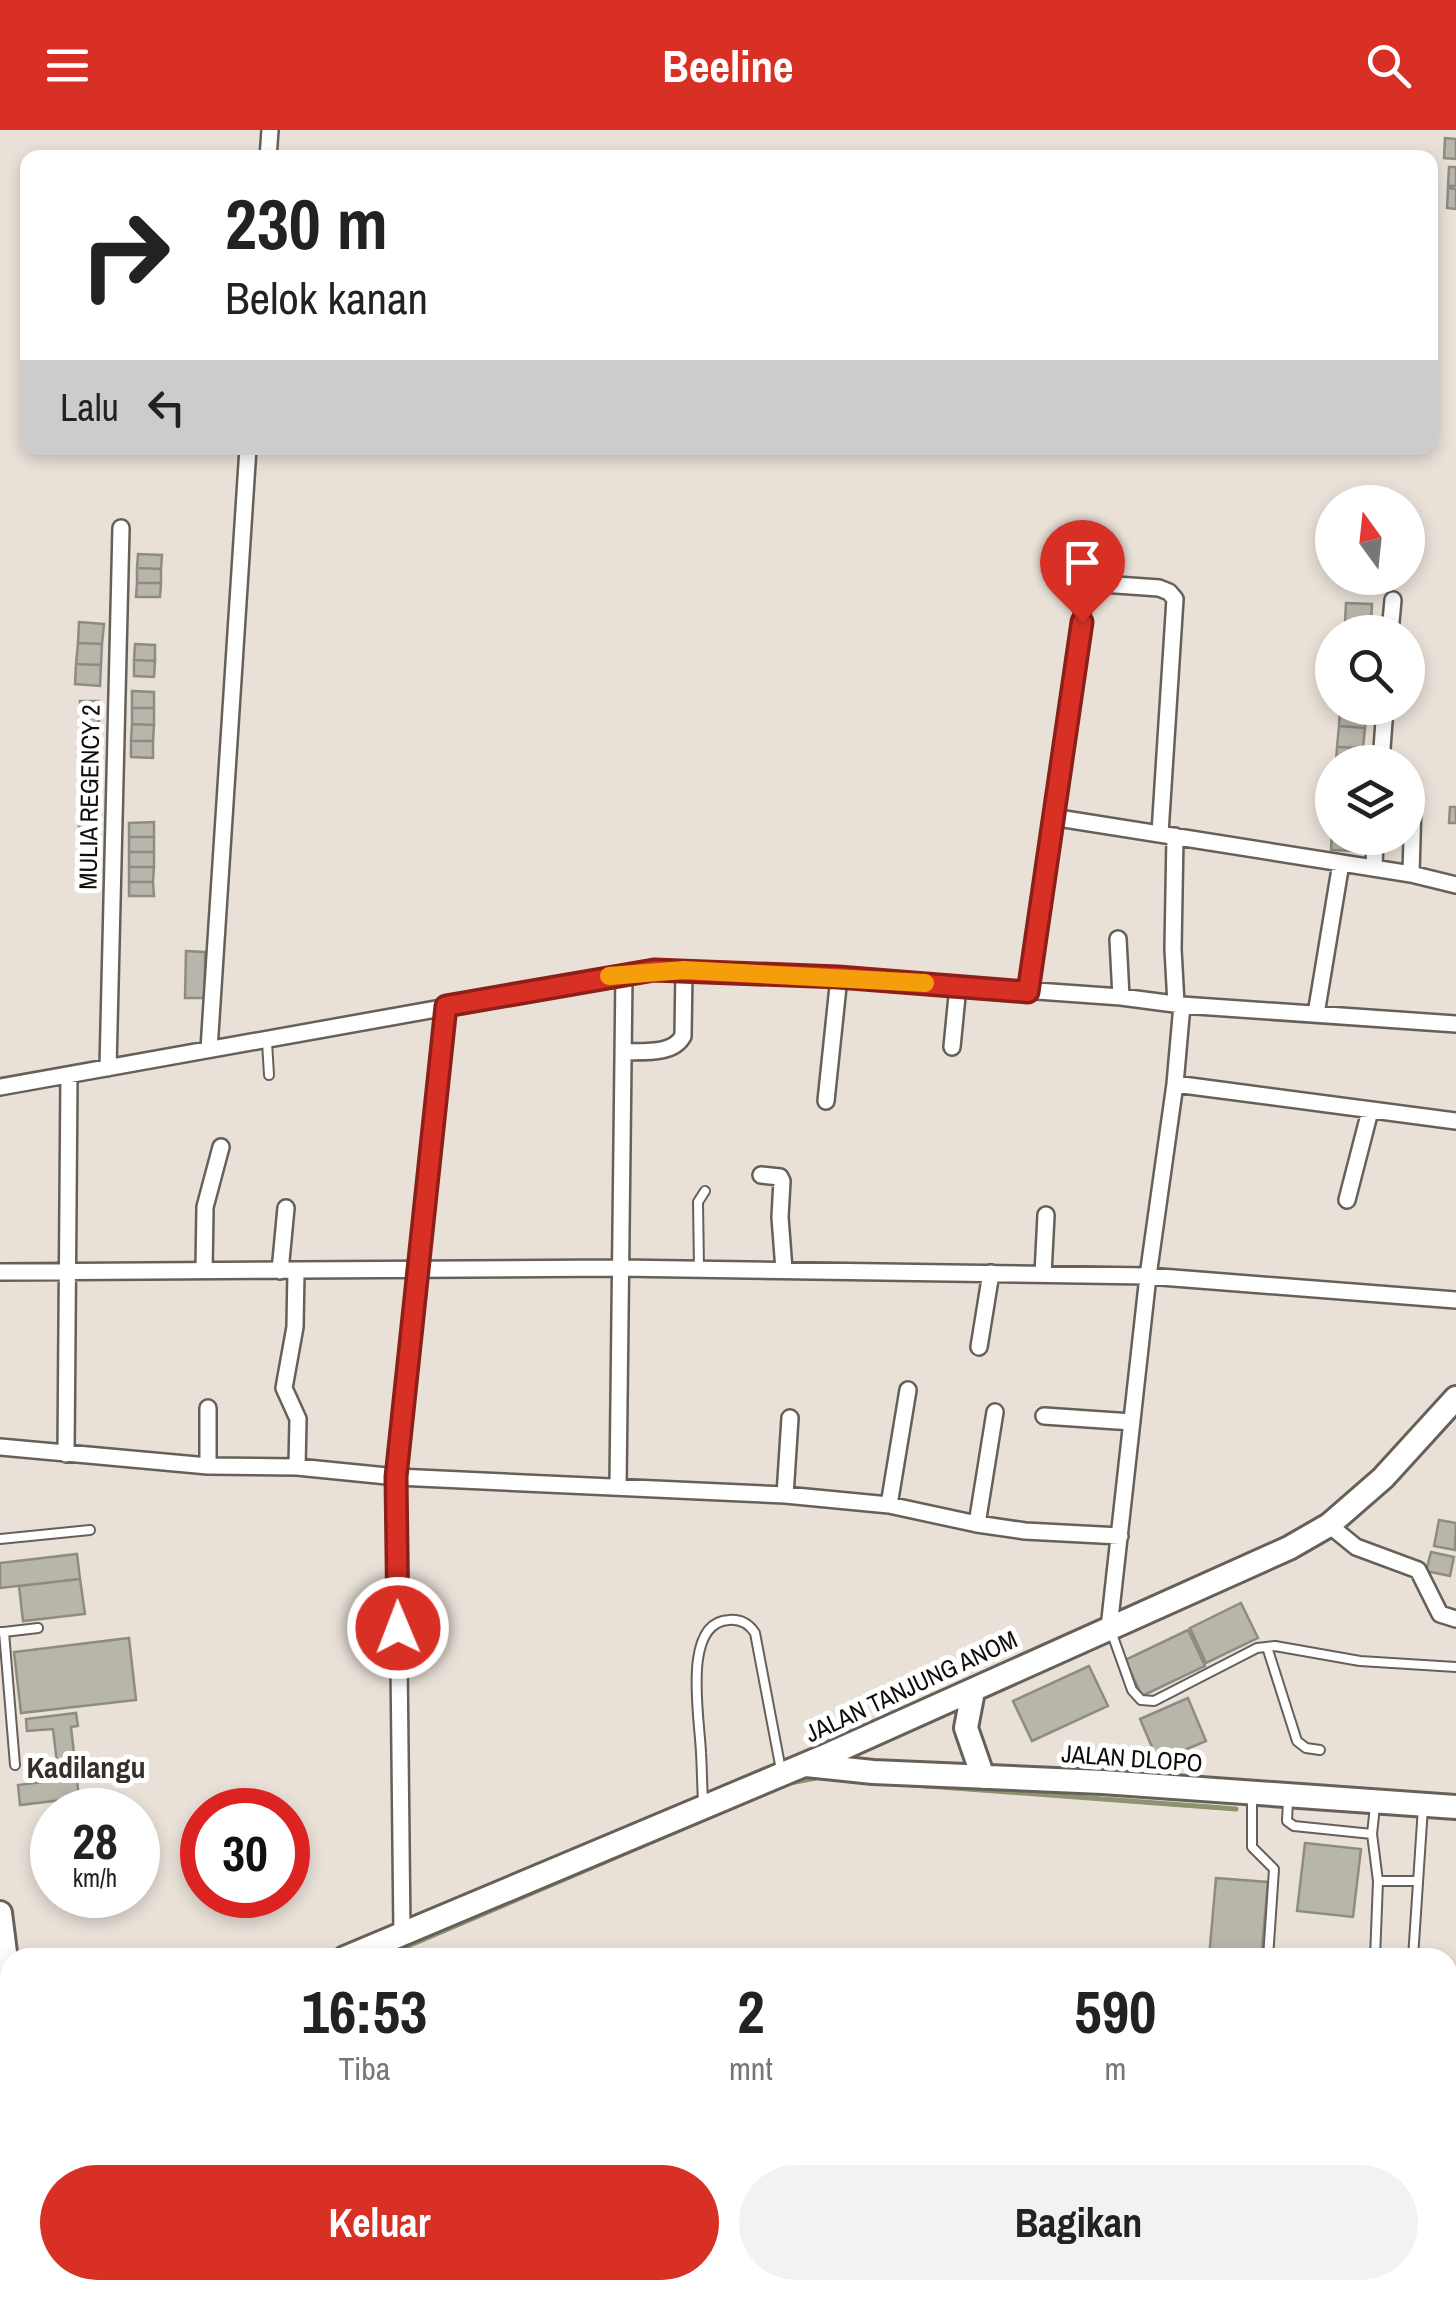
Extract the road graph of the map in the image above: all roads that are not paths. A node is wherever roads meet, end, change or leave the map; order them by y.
1 (248, 455) edge
2 (121, 528) dead end
3 (1092, 546) dead end
4 (1088, 583) junction
5 (1393, 600) dead end
6 (1392, 615) edge
7 (1052, 817) junction
8 (1168, 835) junction
9 (1374, 855) edge
10 (1412, 855) edge
11 (1340, 863) junction
12 (1374, 868) junction
13 (1411, 874) junction
14 (1456, 885) edge
15 (1118, 939) dead end
16 (684, 970) junction
17 (624, 974) junction
18 (838, 977) junction
19 (958, 986) junction
20 (1028, 992) junction
21 (1121, 997) junction
22 (1179, 1005) junction
23 (446, 1006) junction
24 (1316, 1014) junction
25 (1456, 1024) edge
26 (267, 1042) junction
27 (952, 1047) dead end
28 (209, 1050) junction
29 (623, 1052) junction
30 (108, 1068) junction
31 (68, 1075) junction
32 (269, 1075) dead end
33 (1175, 1084) junction
34 (0, 1087) edge
35 (826, 1101) dead end
36 (1370, 1111) junction
37 (1456, 1121) edge
38 (221, 1147) dead end
39 (761, 1175) dead end
40 (706, 1192) dead end
41 (1347, 1200) dead end
42 (286, 1208) dead end
43 (1046, 1215) dead end
44 (619, 1268) junction
45 (699, 1269) junction
46 (417, 1270) junction
47 (784, 1270) junction
48 (204, 1271) junction
49 (288, 1271) junction
50 (0, 1272) edge
51 (65, 1273) junction
52 (991, 1273) junction
53 (1043, 1274) junction
54 (1148, 1276) junction
55 (1456, 1300) edge
56 (979, 1347) dead end
57 (908, 1390) dead end
58 (1456, 1398) edge
59 (208, 1408) dead end
60 (995, 1412) dead end
61 (1044, 1416) dead end
62 (790, 1418) dead end
63 (1448, 1418) edge
64 (1132, 1422) junction
65 (0, 1448) edge
66 (66, 1454) junction
67 (208, 1466) junction
68 (296, 1467) junction
69 (396, 1477) junction
70 (618, 1486) junction
71 (785, 1495) junction
72 (889, 1506) junction
73 (977, 1524) junction
74 (1329, 1525) junction
75 (90, 1530) dead end
76 (1120, 1536) junction
77 (0, 1539) edge
78 (1456, 1619) edge
79 (38, 1628) dead end
80 (1109, 1628) junction
81 (2, 1632) edge
82 (1267, 1647) junction
83 (1456, 1668) edge
84 (972, 1691) junction
85 (1320, 1750) dead end
86 (15, 1765) dead end
87 (792, 1769) junction
88 (982, 1777) junction
89 (1252, 1794) junction
90 (1288, 1801) junction
91 (1375, 1802) junction
92 (703, 1805) junction
93 (1423, 1805) junction
94 (1456, 1807) edge
95 (1372, 1834) junction
96 (1378, 1880) junction
97 (1418, 1880) junction
98 (0, 1913) edge
99 (402, 1934) junction
100 (4, 1948) edge
101 (369, 1948) edge
102 (1269, 1948) edge
103 (1375, 1948) edge
104 (1414, 1948) edge

1 - 28 street
2 - 30 street, MULIA REGENCY 2
3 - 4 street
4 - 7 street
4 - 8 street
5 - 6 street
7 - 8 street
7 - 20 street
8 - 11 street
8 - 22 street
9 - 12 street
10 - 13 street
11 - 12 street
11 - 24 street
12 - 13 street
13 - 14 street
15 - 21 street
16 - 17 street
16 - 18 street
16 - 29 street
17 - 23 street
17 - 29 street
18 - 19 street
18 - 35 street
19 - 20 street
19 - 27 street
20 - 21 street
21 - 22 street
22 - 24 street
22 - 33 street
23 - 26 street
23 - 46 street
24 - 25 street
26 - 28 street
26 - 32 lane
28 - 30 street
29 - 44 street
30 - 31 street
31 - 34 street
31 - 51 street
33 - 36 street
33 - 54 street
36 - 37 street
36 - 41 street
38 - 48 street
39 - 47 street
40 - 45 lane
42 - 49 street
43 - 53 street
44 - 45 street
44 - 46 street
44 - 70 street
45 - 47 street
46 - 49 street
46 - 69 street
47 - 52 street
48 - 49 street
48 - 51 street
49 - 68 street
50 - 51 street
51 - 66 street
52 - 53 street
52 - 56 street
53 - 54 street
54 - 55 street
54 - 64 street
57 - 72 street
58 - 63 main road, JALAN TANJUNG ANOM
59 - 67 street
60 - 73 street
61 - 64 street
62 - 71 street
63 - 74 main road, JALAN TANJUNG ANOM
64 - 76 street
65 - 66 street
66 - 67 street
67 - 68 street
68 - 69 street
69 - 70 street
69 - 99 street
70 - 71 street
71 - 72 street
72 - 73 street
73 - 76 street
74 - 78 street
74 - 80 main road, JALAN TANJUNG ANOM
75 - 77 lane
76 - 80 street
79 - 81 lane
80 - 82 lane
80 - 84 main road, JALAN TANJUNG ANOM
81 - 86 lane
82 - 83 lane
82 - 85 lane
84 - 87 main road, JALAN TANJUNG ANOM
84 - 88 main road
87 - 88 main road, JALAN DLOPO
87 - 92 main road, JALAN TANJUNG ANOM
87 - 92 lane
88 - 89 main road, JALAN DLOPO
89 - 90 main road, JALAN DLOPO
89 - 102 lane
90 - 91 main road, JALAN DLOPO
90 - 95 lane
91 - 93 main road, JALAN DLOPO
91 - 95 lane
92 - 99 main road, JALAN TANJUNG ANOM
93 - 94 main road, JALAN DLOPO
93 - 97 lane
95 - 96 lane
96 - 97 lane
96 - 103 lane
97 - 104 lane
98 - 100 main road
99 - 101 main road, JALAN TANJUNG ANOM

